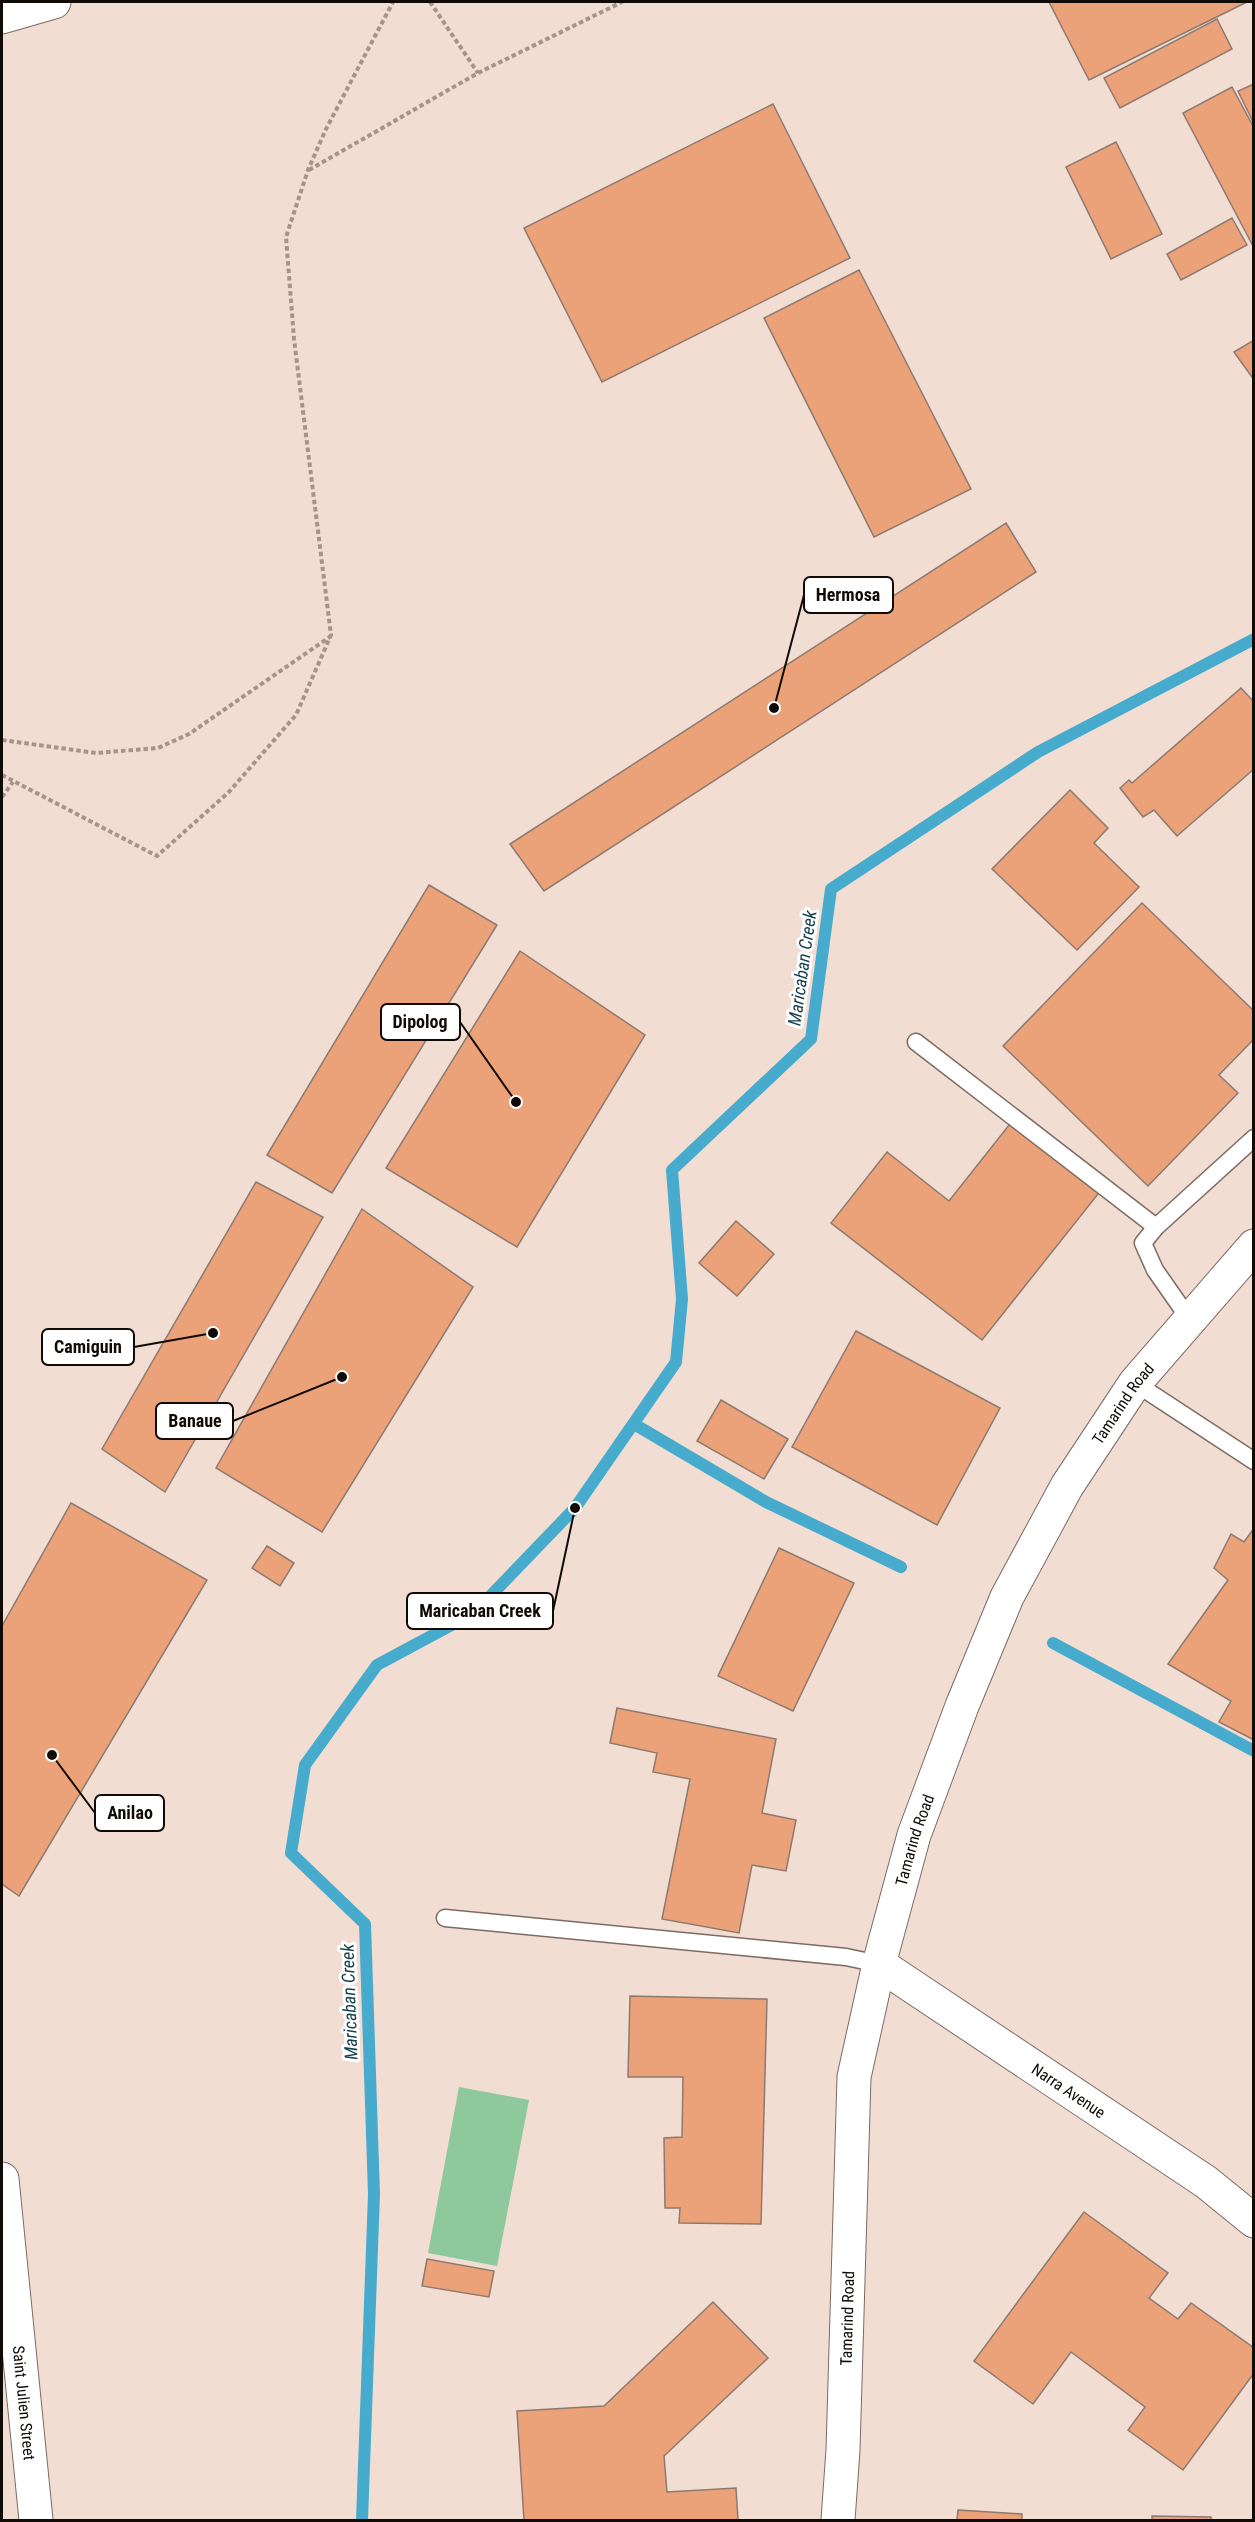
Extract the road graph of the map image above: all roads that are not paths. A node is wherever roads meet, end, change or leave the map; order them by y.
1 (54, 2) edge
2 (2, 16) edge
3 (916, 1042) dead end
4 (1254, 1138) edge
5 (1156, 1227) junction
6 (1254, 1246) edge
7 (1190, 1320) junction
8 (1135, 1383) junction
9 (1254, 1461) edge
10 (445, 1918) dead end
11 (879, 1964) junction
12 (2, 2179) edge
13 (1254, 2221) edge
14 (13, 2410) edge
15 (36, 2520) edge
16 (838, 2520) edge

1 - 2 street
3 - 5 lane
4 - 5 lane
5 - 7 lane
6 - 7 street, Tamarind Road
7 - 8 street, Tamarind Road
8 - 9 lane
8 - 11 street, Tamarind Road
10 - 11 lane
11 - 13 street, Narra Avenue
11 - 16 street, Tamarind Road
12 - 14 street, Saint Julien Street
14 - 15 street, Saint Julien Street

